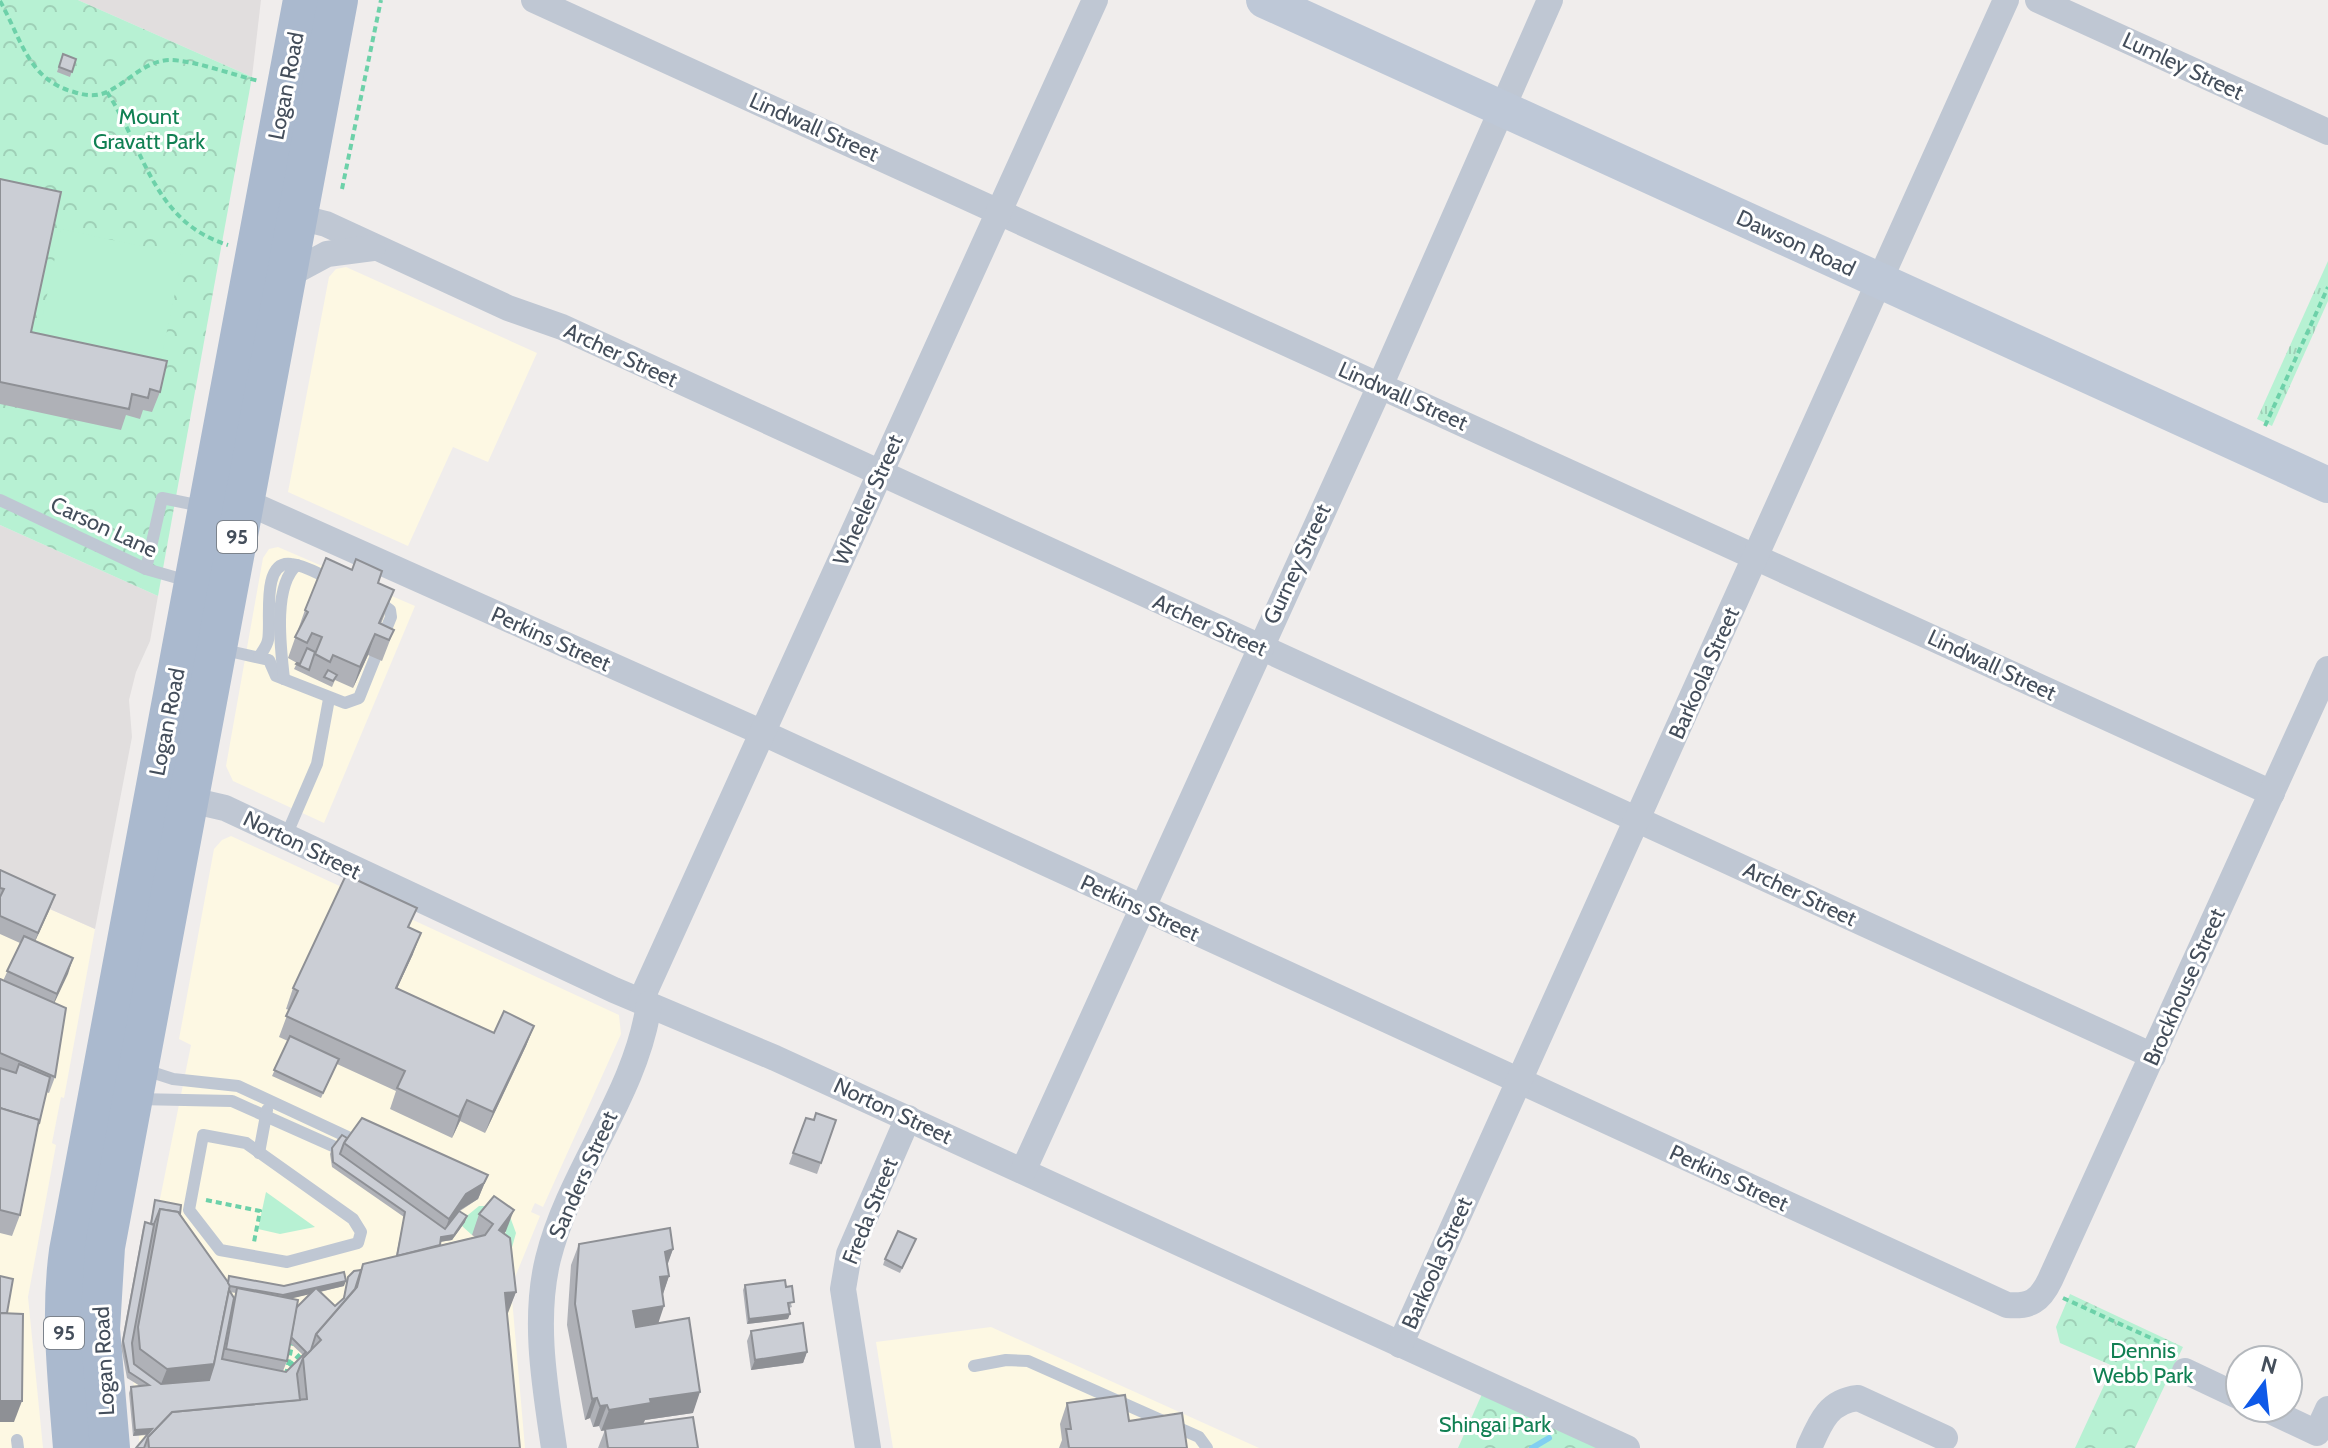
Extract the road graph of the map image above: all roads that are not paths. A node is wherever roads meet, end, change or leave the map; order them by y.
1 (303, 0) edge
2 (338, 0) edge
3 (534, 0) edge
4 (1095, 0) edge
5 (1264, 0) edge
6 (1550, 0) edge
7 (2006, 0) edge
8 (2038, 0) edge
9 (1502, 108) junction
10 (2328, 132) edge
11 (1000, 211) junction
12 (280, 212) junction
13 (377, 247) junction
14 (286, 276) junction
15 (1878, 281) junction
16 (1380, 386) junction
17 (880, 475) junction
18 (2328, 485) edge
19 (0, 500) edge
20 (226, 504) junction
21 (1757, 557) junction
22 (297, 565) junction
23 (146, 569) junction
24 (193, 583) junction
25 (346, 586) edge
26 (372, 598) edge
27 (1258, 647) junction
28 (216, 648) junction
29 (259, 657) junction
30 (2328, 669) edge
31 (280, 678) junction
32 (329, 699) junction
33 (763, 733) junction
34 (2272, 793) junction
35 (171, 796) junction
36 (1637, 820) junction
37 (286, 836) junction
38 (1140, 909) junction
39 (645, 1002) junction
40 (2153, 1056) junction
41 (1518, 1082) junction
42 (136, 1083) junction
43 (269, 1099) junction
44 (266, 1116) junction
45 (908, 1118) junction
46 (352, 1139) edge
47 (344, 1151) edge
48 (259, 1153) junction
49 (1023, 1171) junction
50 (2047, 1299) joint
51 (1400, 1345) junction
52 (974, 1366) dead end
53 (2185, 1371) road end
54 (2224, 1389) edge
55 (1945, 1438) dead end
56 (73, 1448) edge
57 (110, 1448) edge
58 (554, 1448) edge
59 (868, 1448) edge
60 (1207, 1448) edge
61 (1627, 1448) edge
62 (1809, 1448) edge

1 - 12 main road, Logan Road / 95
2 - 12 main road, Logan Road / 95
3 - 11 street, Lindwall Street
4 - 11 street, Wheeler Street
5 - 9 main road, Dawson Road
6 - 9 street, Gurney Street
7 - 15 street, Barkoola Street
8 - 10 street, Lumley Street
9 - 15 main road, Dawson Road
9 - 16 street, Gurney Street
11 - 16 street, Lindwall Street
11 - 17 street, Wheeler Street
12 - 13 street, Archer Street
12 - 14 main road, Logan Road / 95
12 - 20 main road, Logan Road / 95
13 - 14 street
13 - 17 street, Archer Street
14 - 20 main road, Logan Road / 95
15 - 18 main road, Dawson Road
15 - 21 street, Barkoola Street
16 - 21 street, Lindwall Street
16 - 27 street, Gurney Street
17 - 27 street, Archer Street
17 - 33 street, Wheeler Street
19 - 23 lane, Carson Lane
20 - 23 lane
20 - 24 main road, Logan Road / 95
20 - 28 main road, Logan Road / 95
20 - 33 street, Perkins Street
21 - 34 street, Lindwall Street
21 - 36 street, Barkoola Street
22 - 25 lane
22 - 29 lane
22 - 31 lane
23 - 24 lane, Carson Lane
24 - 35 main road, Logan Road / 95
26 - 32 lane
27 - 36 street, Archer Street
27 - 38 street, Gurney Street
28 - 29 lane
28 - 35 main road, Logan Road / 95
29 - 31 lane
30 - 34 street, Brockhouse Street
31 - 32 lane
32 - 37 lane
33 - 38 street, Perkins Street
33 - 39 street, Wheeler Street
34 - 40 street, Brockhouse Street
35 - 37 street, Norton Street
35 - 42 main road, Logan Road / 95
35 - 56 main road, Logan Road / 95
36 - 40 street, Archer Street
36 - 41 street, Barkoola Street
37 - 39 street, Norton Street
38 - 41 street, Perkins Street
38 - 49 street, Gurney Street
39 - 45 street, Norton Street
39 - 58 street, Sanders Street
40 - 50 street, Brockhouse Street
41 - 50 street, Perkins Street
41 - 51 street, Barkoola Street
42 - 43 lane
42 - 44 lane
42 - 57 main road, Logan Road / 95
43 - 44 lane
43 - 46 lane
44 - 47 lane
44 - 48 lane
45 - 49 street, Norton Street
45 - 59 street, Freda Street
48 - 48 lane
49 - 51 street, Norton Street
51 - 61 street, Norton Street
52 - 60 lane
53 - 54 street
55 - 62 street

